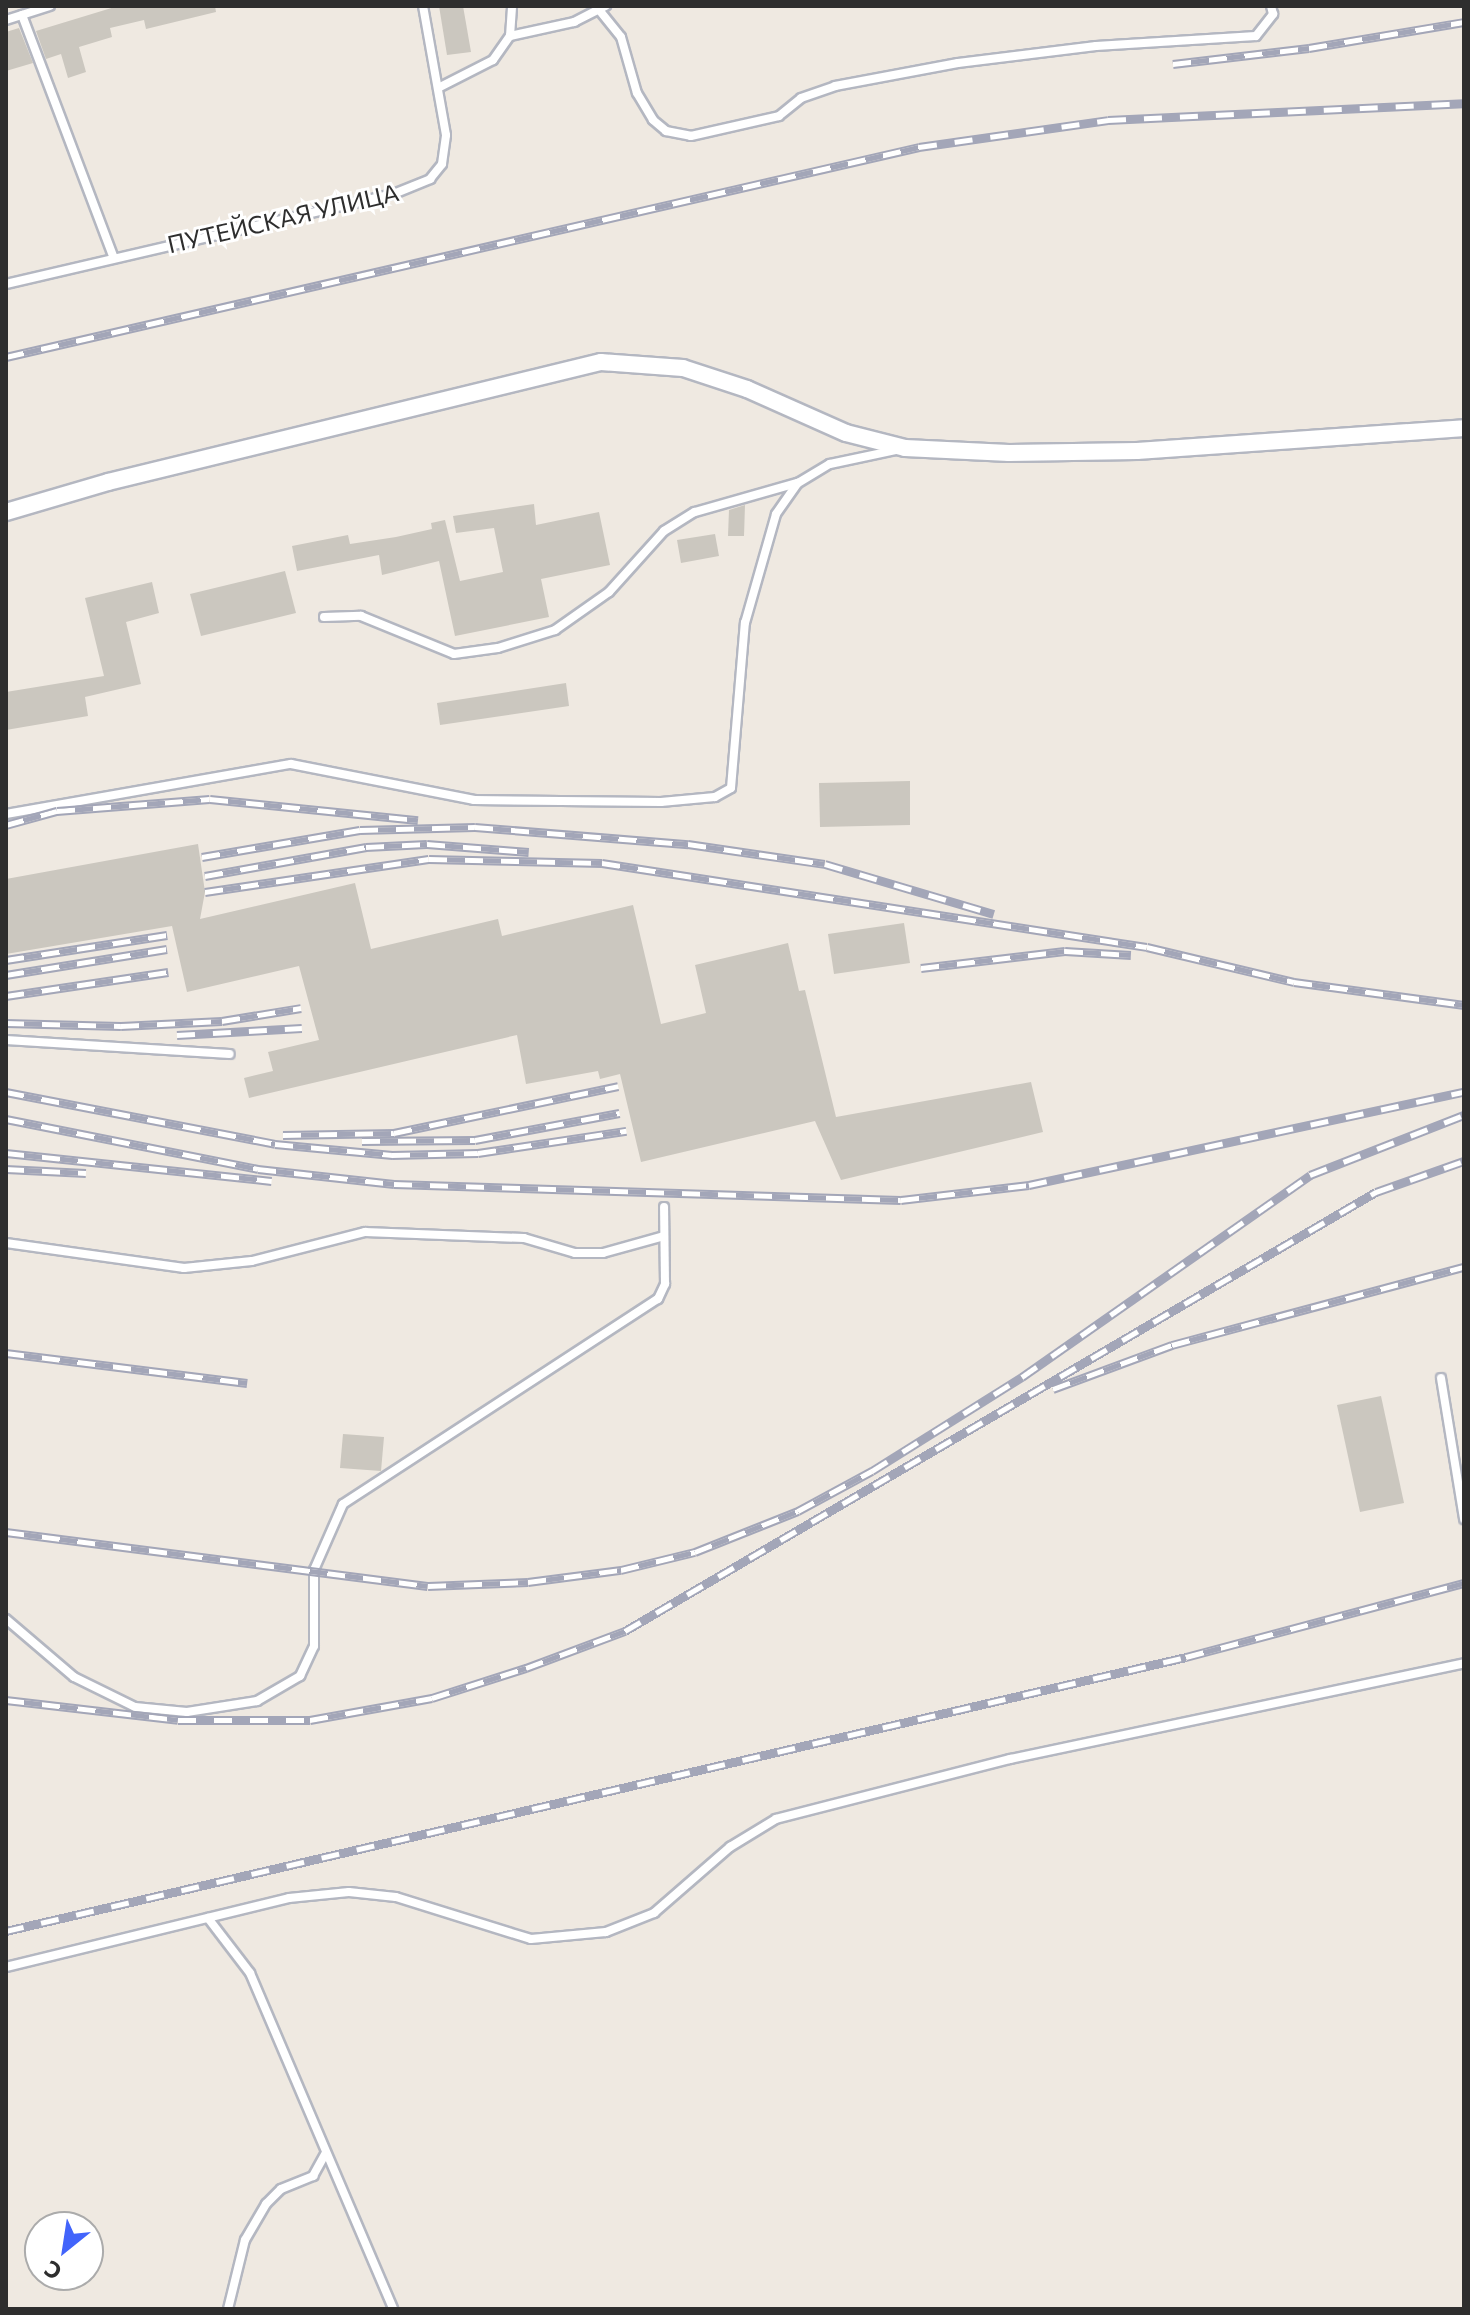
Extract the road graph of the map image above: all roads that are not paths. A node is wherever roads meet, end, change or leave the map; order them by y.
1 (50, 6) edge
2 (423, 6) edge
3 (512, 6) edge
4 (1271, 6) edge
5 (603, 9) edge
6 (22, 15) junction
7 (6, 20) edge
8 (510, 36) junction
9 (440, 87) junction
10 (114, 258) junction
11 (6, 284) edge
12 (1464, 428) edge
13 (905, 448) junction
14 (798, 483) junction
15 (6, 512) edge
16 (324, 617) dead end
17 (6, 814) edge
18 (6, 1040) edge
19 (230, 1054) dead end
20 (664, 1207) dead end
21 (664, 1236) junction
22 (6, 1243) edge
23 (1441, 1378) dead end
24 (1464, 1519) edge
25 (6, 1619) edge
26 (1464, 1663) edge
27 (208, 1918) junction
28 (6, 1967) edge
29 (326, 2153) junction
30 (228, 2309) edge
31 (393, 2309) edge

1 - 6 lane
2 - 9 lane, ПУТЕЙСКАЯ УЛИЦА
3 - 8 lane
4 - 5 lane
5 - 8 lane
6 - 7 lane
6 - 10 lane
8 - 9 lane
9 - 10 lane, ПУТЕЙСКАЯ УЛИЦА
10 - 11 lane, ПУТЕЙСКАЯ УЛИЦА
12 - 13 street
13 - 14 lane
13 - 15 street
14 - 16 lane
14 - 17 lane
18 - 19 lane
20 - 21 lane
21 - 22 lane
21 - 25 lane
23 - 24 lane
26 - 27 lane
27 - 28 lane
27 - 29 lane
29 - 30 lane
29 - 31 lane

